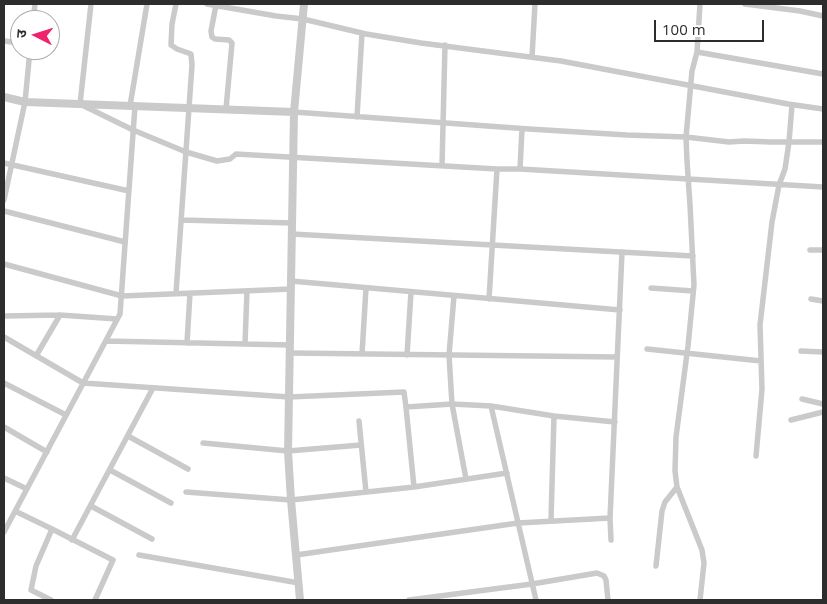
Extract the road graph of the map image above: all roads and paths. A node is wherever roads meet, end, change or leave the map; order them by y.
1 (90, 4) edge
2 (146, 4) edge
3 (176, 4) edge
4 (207, 4) edge
5 (304, 4) edge
6 (535, 4) edge
7 (700, 4) edge
8 (745, 4) edge
9 (216, 5) edge
10 (823, 16) edge
11 (303, 19) junction
12 (362, 33) junction
13 (445, 45) junction
14 (696, 52) junction
15 (532, 57) junction
16 (29, 60) edge
17 (823, 74) edge
18 (692, 86) junction
19 (4, 97) edge
20 (25, 102) junction
21 (80, 104) junction
22 (792, 105) junction
23 (132, 106) junction
24 (190, 108) junction
25 (226, 109) junction
26 (823, 109) edge
27 (294, 112) junction
28 (357, 116) junction
29 (443, 123) junction
30 (522, 129) junction
31 (133, 130) junction
32 (686, 137) junction
33 (789, 142) junction
34 (823, 142) edge
35 (186, 152) junction
36 (293, 158) junction
37 (4, 163) edge
38 (11, 164) junction
39 (442, 166) junction
40 (497, 169) junction
41 (520, 169) junction
42 (688, 179) junction
43 (779, 184) junction
44 (823, 187) edge
45 (129, 191) junction
46 (4, 200) edge
47 (4, 211) edge
48 (181, 220) junction
49 (292, 223) junction
50 (292, 234) junction
51 (125, 242) junction
52 (492, 245) junction
53 (810, 250) dead end
54 (823, 250) edge
55 (622, 252) junction
56 (693, 256) junction
57 (4, 264) edge
58 (291, 285) junction
59 (366, 288) junction
60 (651, 288) dead end
61 (247, 291) junction
62 (693, 291) junction
63 (411, 292) junction
64 (176, 293) junction
65 (190, 293) junction
66 (122, 296) junction
67 (454, 296) junction
68 (489, 299) junction
69 (811, 299) dead end
70 (823, 301) edge
71 (620, 310) junction
72 (60, 315) junction
73 (4, 316) edge
74 (117, 319) junction
75 (4, 337) edge
76 (106, 341) junction
77 (187, 343) junction
78 (245, 344) junction
79 (290, 349) junction
80 (647, 349) dead end
81 (801, 351) dead end
82 (823, 352) edge
83 (687, 353) junction
84 (362, 354) junction
85 (407, 355) junction
86 (449, 355) junction
87 (36, 356) junction
88 (618, 357) junction
89 (761, 362) junction
90 (4, 383) edge
91 (83, 383) junction
92 (153, 388) junction
93 (289, 397) junction
94 (802, 399) dead end
95 (452, 404) junction
96 (823, 404) edge
97 (491, 406) junction
98 (406, 407) junction
99 (823, 412) edge
100 (66, 415) junction
101 (554, 416) junction
102 (791, 420) dead end
103 (359, 421) dead end
104 (614, 422) junction
105 (4, 427) edge
106 (128, 436) junction
107 (203, 443) dead end
108 (361, 445) junction
109 (288, 451) junction
110 (47, 452) junction
111 (756, 456) dead end
112 (188, 468) dead end
113 (110, 470) junction
114 (507, 473) junction
115 (4, 478) edge
116 (466, 479) junction
117 (414, 487) junction
118 (676, 487) junction
119 (27, 489) junction
120 (186, 492) dead end
121 (366, 492) junction
122 (290, 500) junction
123 (171, 503) dead end
124 (91, 506) junction
125 (15, 511) junction
126 (610, 518) junction
127 (551, 520) junction
128 (518, 523) junction
129 (52, 529) junction
130 (4, 532) edge
131 (152, 539) dead end
132 (72, 540) junction
133 (611, 540) dead end
134 (139, 555) dead end
135 (296, 555) junction
136 (656, 566) dead end
137 (299, 583) junction
138 (532, 584) junction
139 (41, 598) edge
140 (51, 600) edge
141 (96, 600) edge
142 (300, 600) edge
143 (409, 600) edge
144 (536, 600) edge
145 (608, 600) edge
146 (700, 600) edge

1 - 21 street
2 - 23 street
3 - 24 street
4 - 9 street
5 - 11 street
6 - 15 street
7 - 14 street
8 - 10 street
9 - 11 street
9 - 25 street
11 - 12 street
11 - 27 street
12 - 13 street
12 - 28 street
13 - 15 street
13 - 29 street
14 - 17 street
14 - 18 street
15 - 18 street
16 - 20 street
18 - 22 street
18 - 32 street
19 - 20 street
20 - 21 street
20 - 38 street
21 - 23 street
21 - 31 street
22 - 26 street
22 - 33 street
23 - 24 street
23 - 31 street
24 - 25 street
24 - 35 street
25 - 27 street
27 - 28 street
27 - 36 street
28 - 29 street
29 - 30 street
29 - 39 street
30 - 32 street
30 - 41 street
31 - 35 street
31 - 45 street
32 - 33 street
32 - 42 street
33 - 34 street
33 - 43 street
35 - 36 street
35 - 48 street
36 - 39 street
36 - 49 street
37 - 38 street
38 - 45 street
38 - 46 street
39 - 40 street
40 - 41 street
40 - 52 street
41 - 42 street
42 - 43 street
42 - 56 street
43 - 44 street
43 - 89 street
45 - 51 street
47 - 51 street
48 - 49 street
48 - 64 street
49 - 50 street
50 - 52 street
50 - 58 street
51 - 66 street
52 - 55 street
52 - 68 street
53 - 54 street
55 - 56 street
55 - 71 street
56 - 62 street
57 - 66 street
58 - 59 street
58 - 61 street
58 - 79 street
59 - 63 street
59 - 84 street
60 - 62 street
61 - 65 street
61 - 78 street
62 - 83 street
63 - 67 street
63 - 85 street
64 - 65 street
64 - 66 street
65 - 77 street
66 - 74 street
67 - 68 street
67 - 86 street
68 - 71 street
69 - 70 street
71 - 88 street
72 - 73 street
72 - 74 street
72 - 87 street
74 - 76 street
75 - 87 street
76 - 77 street
76 - 91 street
77 - 78 street
78 - 79 street
79 - 84 street
79 - 93 street
80 - 83 street
81 - 82 street
83 - 89 street
83 - 118 street
84 - 85 street
85 - 86 street
86 - 88 street
86 - 95 street
87 - 91 street
88 - 104 street
89 - 111 street
90 - 100 street
91 - 92 street
91 - 100 street
92 - 93 street
92 - 106 street
93 - 98 street
93 - 109 street
94 - 96 street
95 - 97 street
95 - 98 street
95 - 116 street
97 - 101 street
97 - 114 street
98 - 117 street
99 - 102 street
100 - 110 street
101 - 104 street
101 - 127 street
103 - 108 street
104 - 126 street
105 - 110 street
106 - 112 street
106 - 113 street
107 - 109 street
108 - 109 street
108 - 121 street
109 - 122 street
110 - 119 street
113 - 123 street
113 - 124 street
114 - 116 street
114 - 128 street
115 - 119 street
116 - 117 street
117 - 121 street
118 - 136 street
118 - 146 street
119 - 125 street
120 - 122 street
121 - 122 street
122 - 135 street
124 - 131 street
124 - 132 street
125 - 129 street
125 - 130 street
126 - 127 street
126 - 133 street
127 - 128 street
128 - 135 street
128 - 138 street
129 - 132 street
129 - 139 street
132 - 141 street
134 - 137 street
135 - 137 street
137 - 142 street
138 - 143 street
138 - 144 street
138 - 145 street
139 - 140 street

